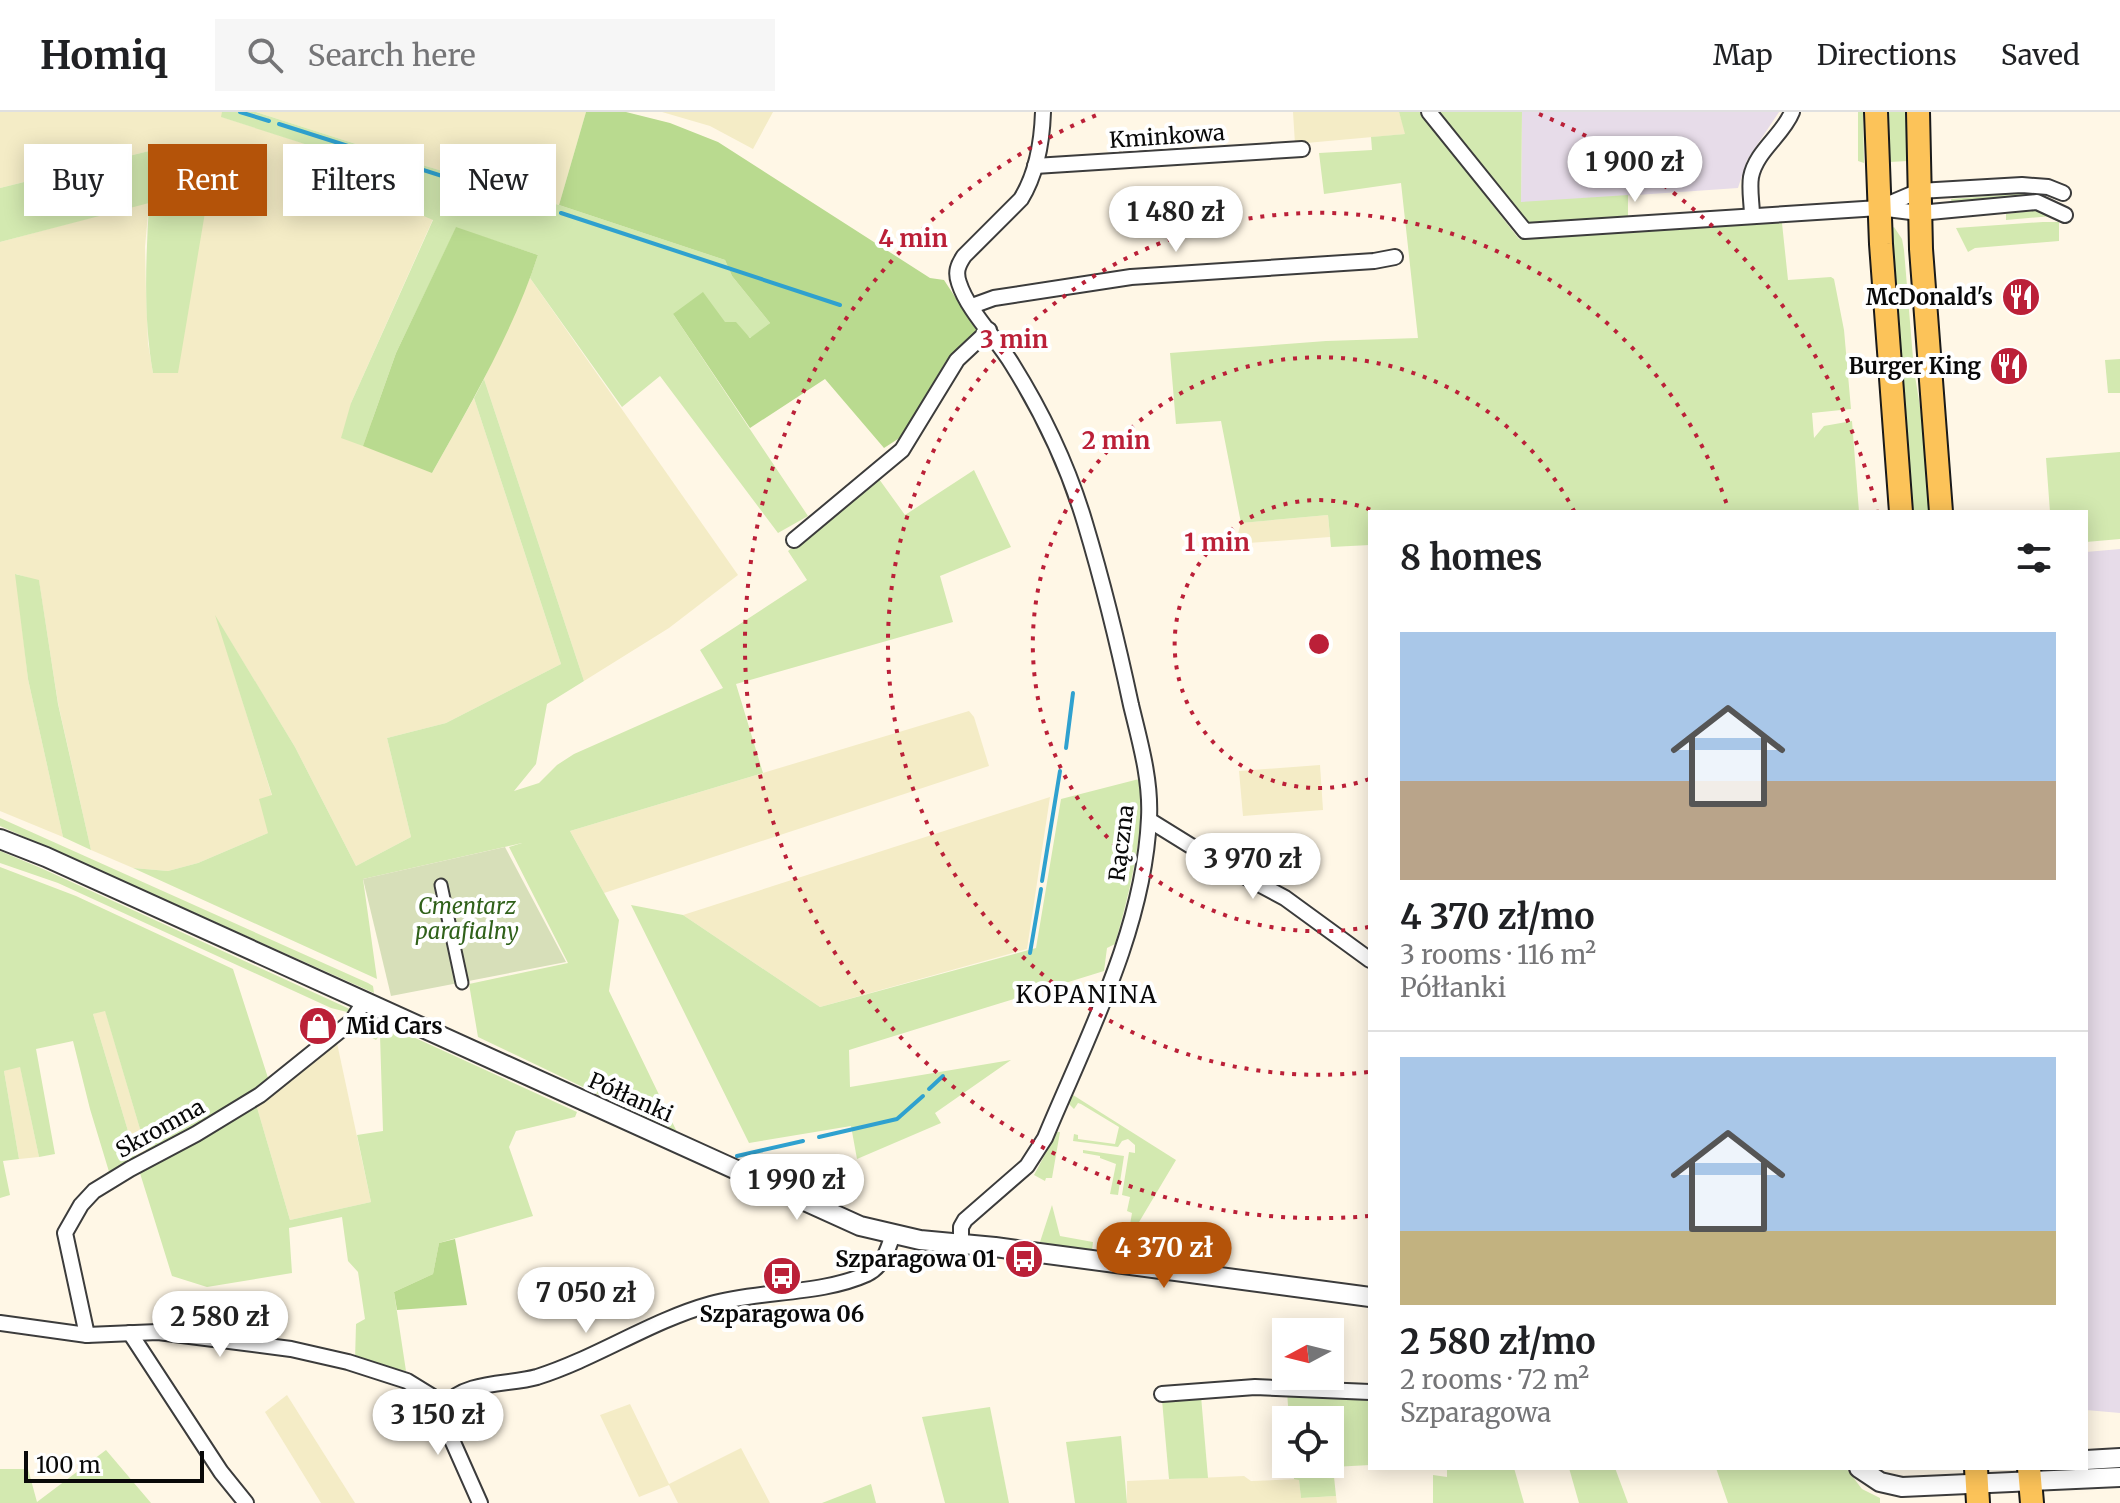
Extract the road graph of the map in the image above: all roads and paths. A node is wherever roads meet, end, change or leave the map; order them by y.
1 (1043, 112) edge
2 (1429, 112) edge
3 (1792, 112) edge
4 (1876, 112) edge
5 (1918, 112) edge
6 (1302, 149) dead end
7 (1035, 166) junction
8 (2063, 193) dead end
9 (1919, 202) junction
10 (1879, 208) junction
11 (2065, 215) dead end
12 (1752, 216) junction
13 (1395, 257) dead end
14 (972, 306) junction
15 (989, 330) junction
16 (1901, 510) edge
17 (1941, 510) edge
18 (794, 540) dead end
19 (1149, 820) junction
20 (0, 839) edge
21 (441, 885) dead end
22 (1368, 959) edge
23 (462, 983) dead end
24 (364, 1002) junction
25 (893, 1234) junction
26 (961, 1244) junction
27 (1368, 1297) edge
28 (0, 1323) edge
29 (130, 1333) junction
30 (87, 1335) junction
31 (1368, 1392) edge
32 (1162, 1394) dead end
33 (446, 1405) junction
34 (2120, 1458) edge
35 (2088, 1460) edge
36 (1862, 1470) edge
37 (2120, 1477) edge
38 (2030, 1484) edge
39 (1977, 1485) edge
40 (246, 1503) edge
41 (480, 1503) edge

1 - 7 street, Rączna
2 - 12 street
3 - 12 street
4 - 10 main road
5 - 9 main road
6 - 7 street, Kminkowa
7 - 14 street, Rączna
8 - 9 street
9 - 10 street
9 - 10 street
9 - 11 street
9 - 17 main road
10 - 12 street
10 - 16 main road
13 - 14 street
14 - 15 street, Rączna
15 - 18 street
15 - 19 street, Rączna
19 - 22 street
19 - 26 street, Rączna
20 - 24 street, Półłanki
21 - 23 street
24 - 25 street, Półłanki
24 - 30 street, Skromna
25 - 26 street, Półłanki
25 - 33 street
26 - 27 street, Półłanki
28 - 30 street
29 - 30 street
29 - 33 street
29 - 40 street
31 - 32 street
33 - 41 street
34 - 35 street
36 - 39 street
37 - 38 street
38 - 39 street

